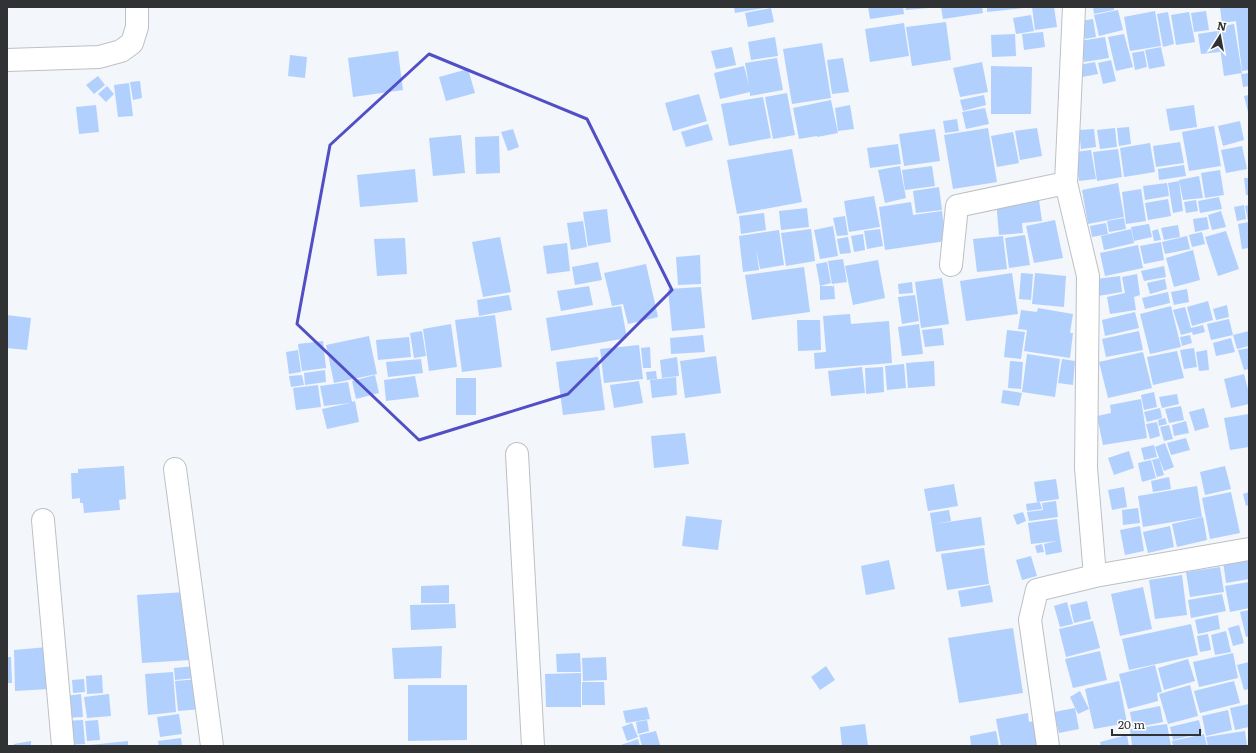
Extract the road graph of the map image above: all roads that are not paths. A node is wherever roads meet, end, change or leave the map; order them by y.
1 (137, 7) edge
2 (1074, 7) edge
3 (7, 60) edge
4 (1066, 183) junction
5 (951, 265) dead end
6 (517, 454) dead end
7 (175, 469) dead end
8 (43, 520) dead end
9 (1249, 549) edge
10 (1094, 576) junction
11 (63, 746) edge
12 (212, 746) edge
13 (533, 746) edge
14 (1048, 746) edge

1 - 3 street
2 - 4 street
4 - 5 street
4 - 10 street
6 - 13 street
7 - 12 street
8 - 11 street
9 - 10 street
10 - 14 street

